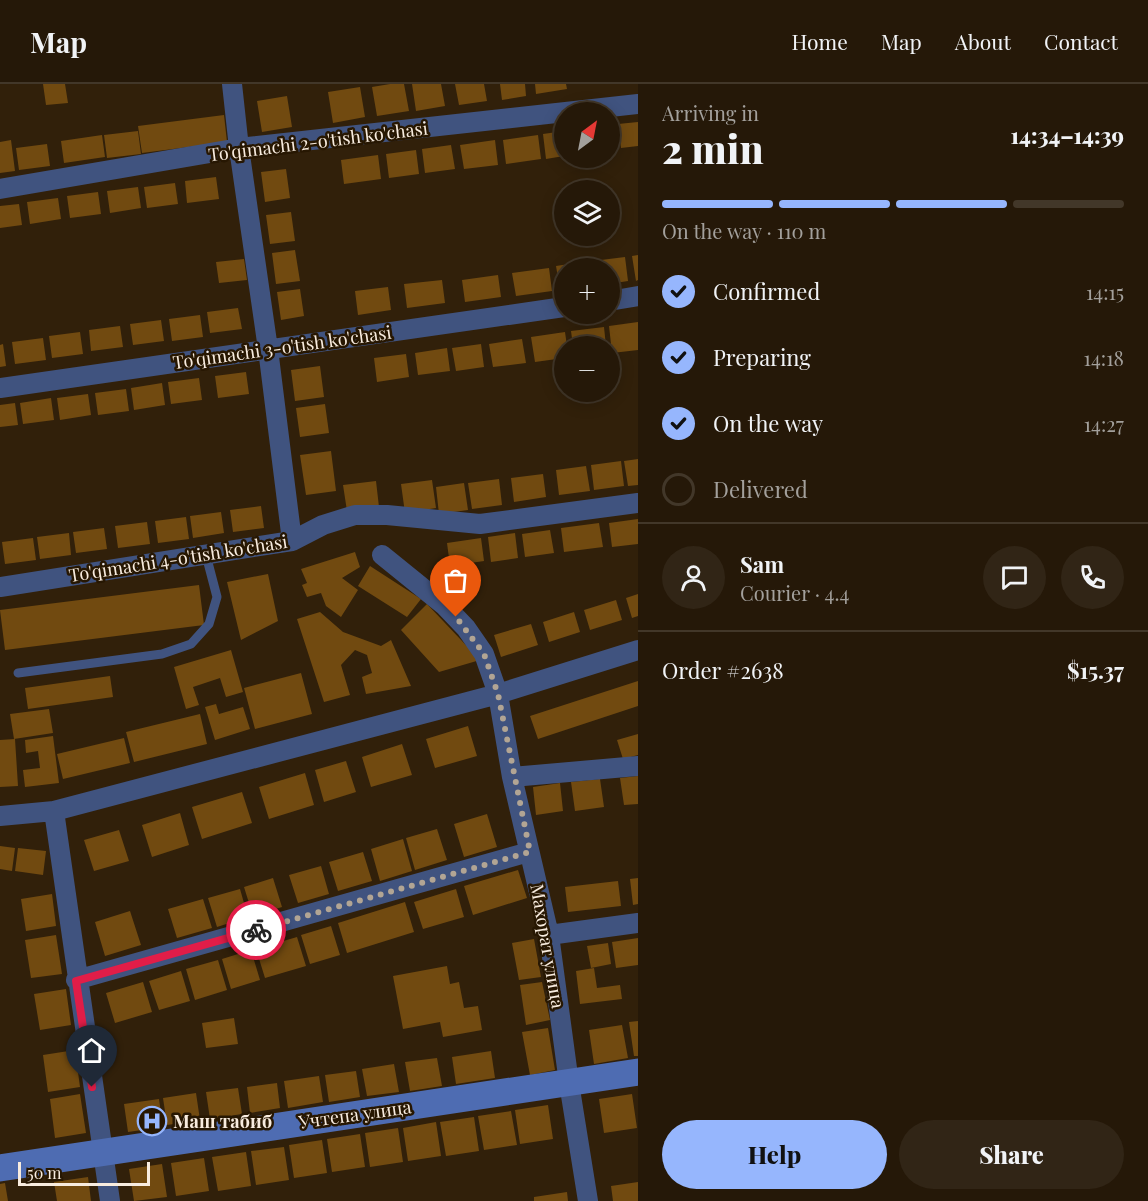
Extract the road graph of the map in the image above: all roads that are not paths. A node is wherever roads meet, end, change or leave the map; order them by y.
1 (232, 84) edge
2 (638, 104) edge
3 (238, 148) junction
4 (0, 189) edge
5 (638, 297) edge
6 (620, 299) edge
7 (554, 308) edge
8 (268, 349) junction
9 (0, 388) edge
10 (638, 503) edge
11 (292, 541) junction
12 (206, 555) junction
13 (382, 555) dead end
14 (0, 587) edge
15 (638, 650) edge
16 (18, 672) dead end
17 (498, 694) junction
18 (638, 766) edge
19 (512, 777) junction
20 (54, 811) junction
21 (0, 816) edge
22 (530, 852) junction
23 (638, 923) edge
24 (549, 935) junction
25 (76, 981) junction
26 (638, 1072) edge
27 (569, 1083) junction
28 (102, 1151) junction
29 (0, 1168) edge
30 (110, 1201) edge
31 (588, 1201) edge

1 - 3 street
2 - 3 street, To'qimachi 2-o'tish ko'chasi
3 - 4 street, To'qimachi 2-o'tish ko'chasi
3 - 8 street
5 - 6 street
7 - 8 street, To'qimachi 3-o'tish ko'chasi
8 - 9 street, To'qimachi 3-o'tish ko'chasi
8 - 11 street
10 - 11 street, To'qimachi 4-o'tish ko'chasi
11 - 12 street, To'qimachi 4-o'tish ko'chasi
12 - 14 street, To'qimachi 4-o'tish ko'chasi
12 - 16 lane
13 - 17 street, Махорат улица
15 - 17 street
17 - 19 street, Махорат улица
17 - 20 street
18 - 19 street
19 - 22 street, Махорат улица
20 - 21 street
20 - 25 street
22 - 24 street, Махорат улица
22 - 25 street
23 - 24 street
24 - 27 street, Махорат улица
25 - 28 street
26 - 27 street, Учтепа улица
27 - 28 street, Учтепа улица
27 - 31 street, Махорат улица
28 - 29 street, Учтепа улица
28 - 30 street

